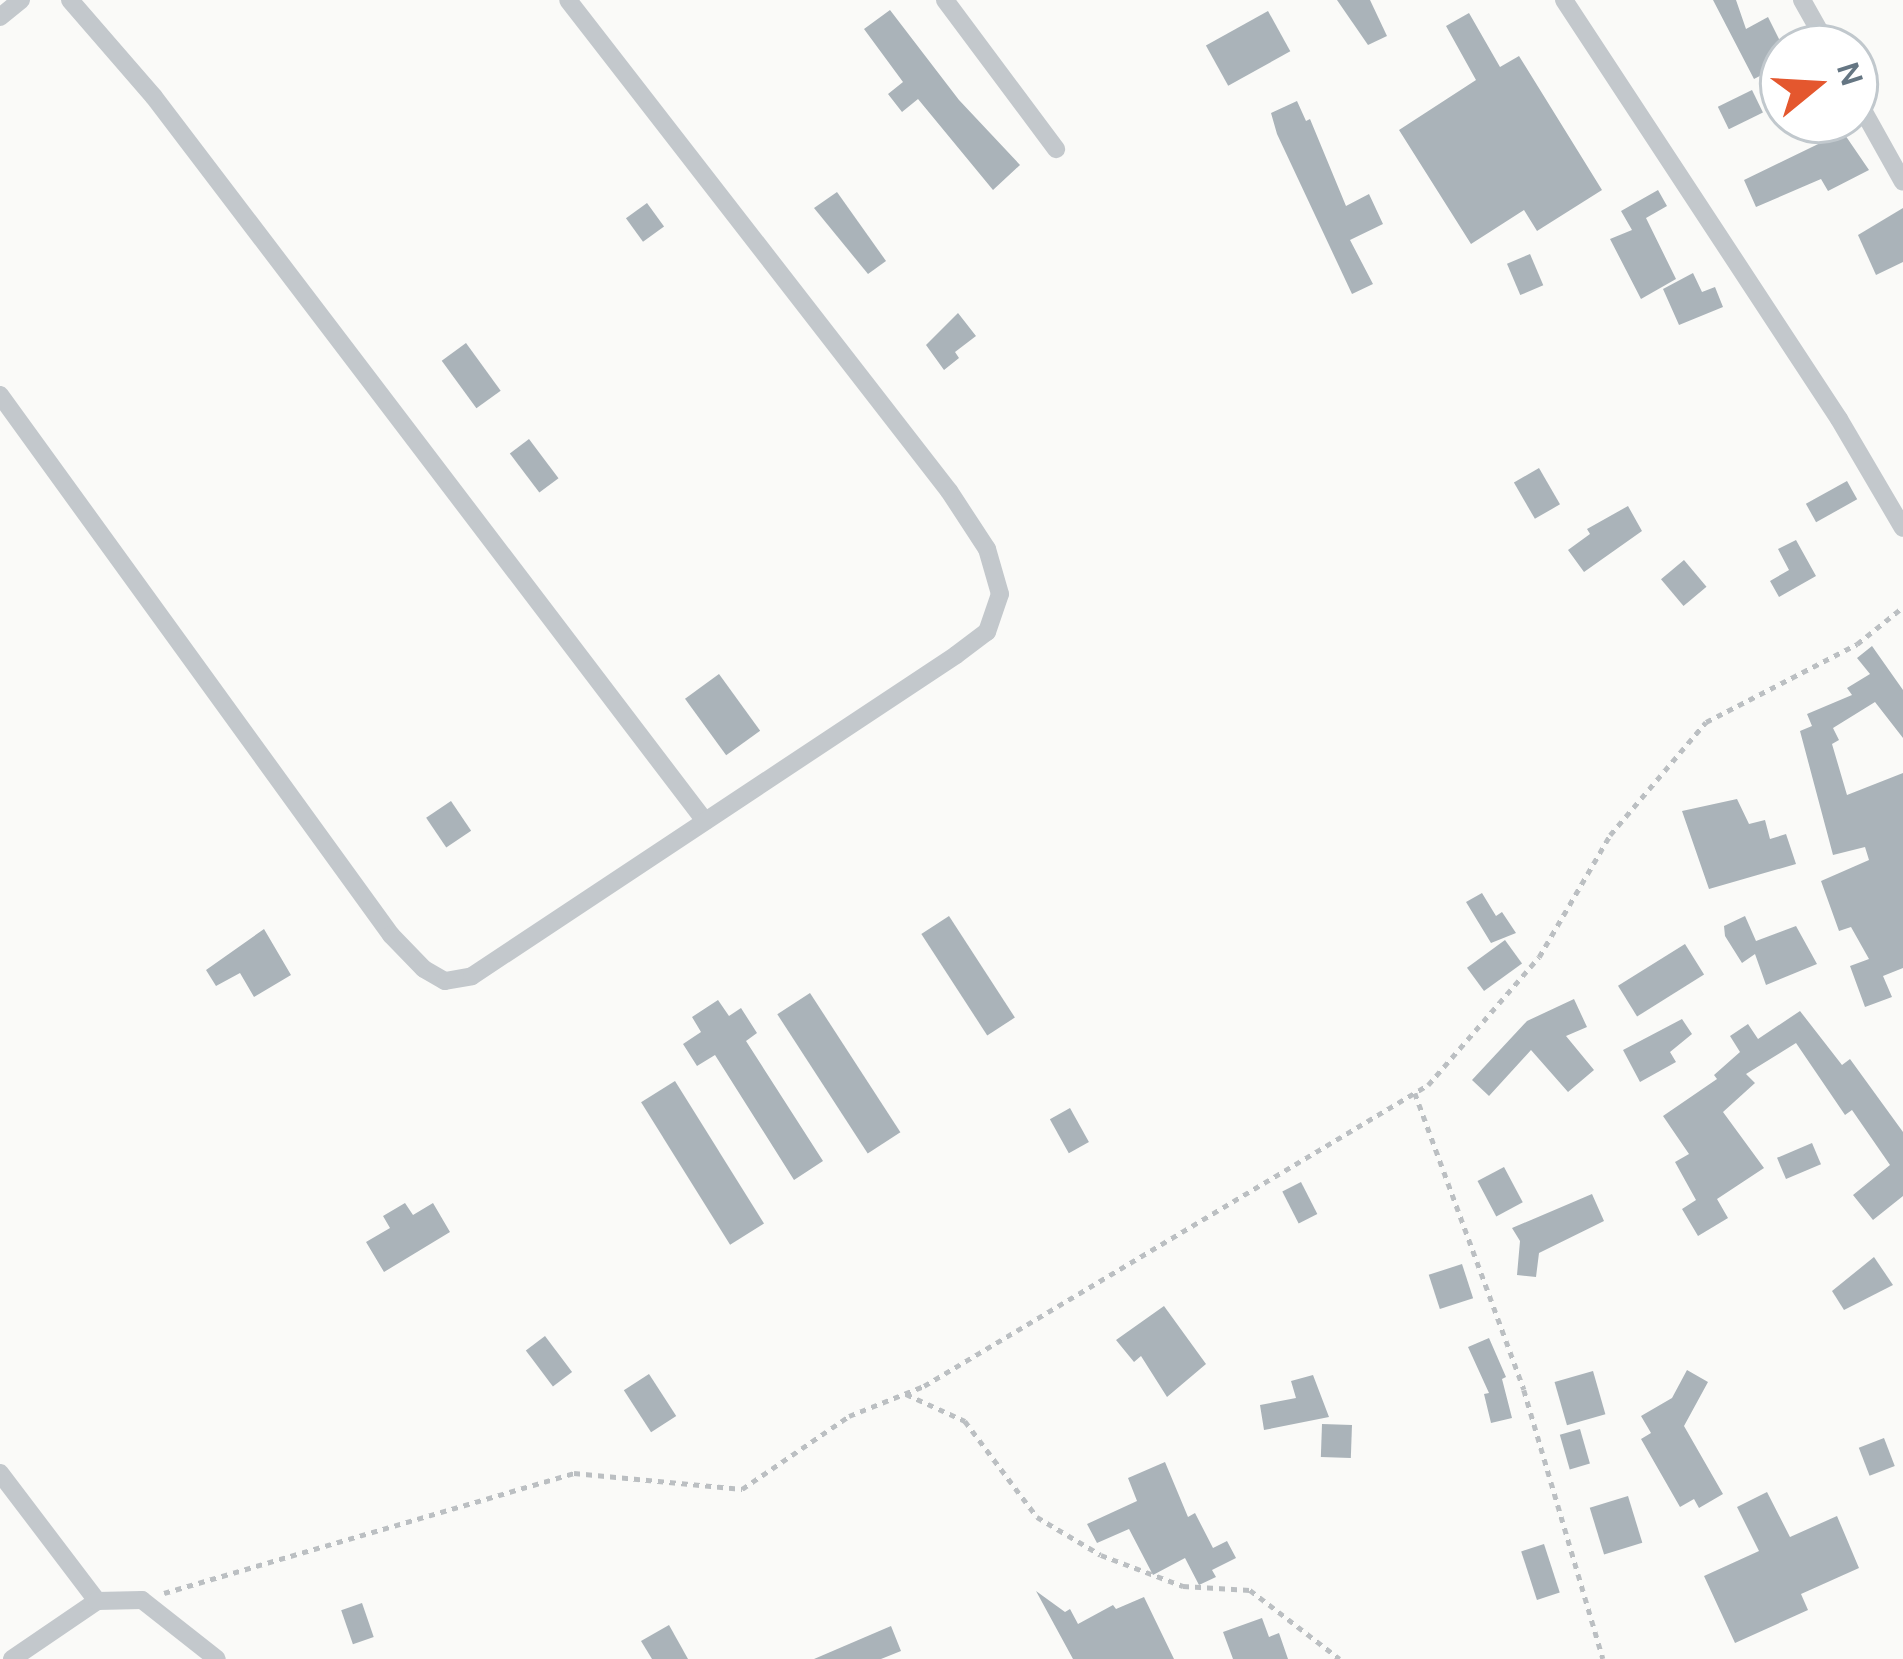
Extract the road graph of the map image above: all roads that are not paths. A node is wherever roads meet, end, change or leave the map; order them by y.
1 (21, 0) edge
2 (70, 0) edge
3 (568, 0) edge
4 (945, 0) edge
5 (1564, 0) edge
6 (0, 17) edge
7 (1879, 139) edge
8 (1056, 149) dead end
9 (1903, 182) edge
10 (0, 394) edge
11 (1903, 528) edge
12 (705, 821) junction
13 (0, 1472) edge
14 (98, 1601) junction
15 (12, 1659) edge
16 (217, 1659) edge

1 - 6 street
2 - 12 street
3 - 12 street
4 - 8 street
5 - 11 street
7 - 9 street
10 - 12 street
13 - 14 street
14 - 15 street
14 - 16 street

